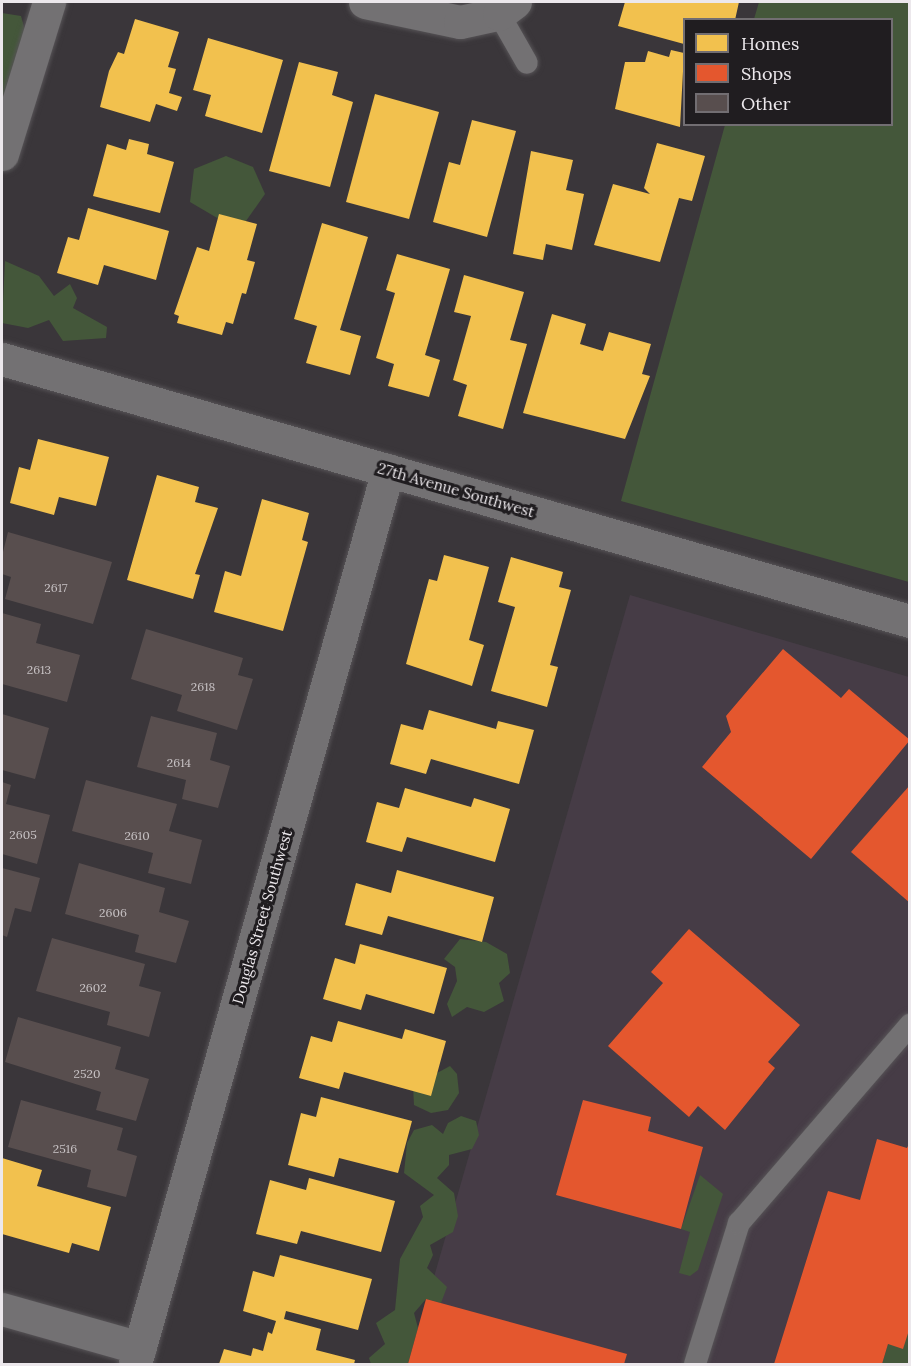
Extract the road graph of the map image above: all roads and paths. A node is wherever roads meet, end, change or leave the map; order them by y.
1 (49, 2) edge
2 (365, 2) edge
3 (507, 8) edge
4 (527, 63) dead end
5 (2, 154) edge
6 (2, 359) edge
7 (388, 470) junction
8 (909, 621) edge
9 (909, 1025) edge
10 (2, 1309) edge
11 (137, 1356) edge
12 (695, 1365) edge

1 - 5 street
2 - 3 street
3 - 4 lane
6 - 7 street, 27th Avenue Southwest
7 - 8 street, 27th Avenue Southwest
7 - 11 street, Douglas Street Southwest
9 - 12 lane
10 - 11 street

